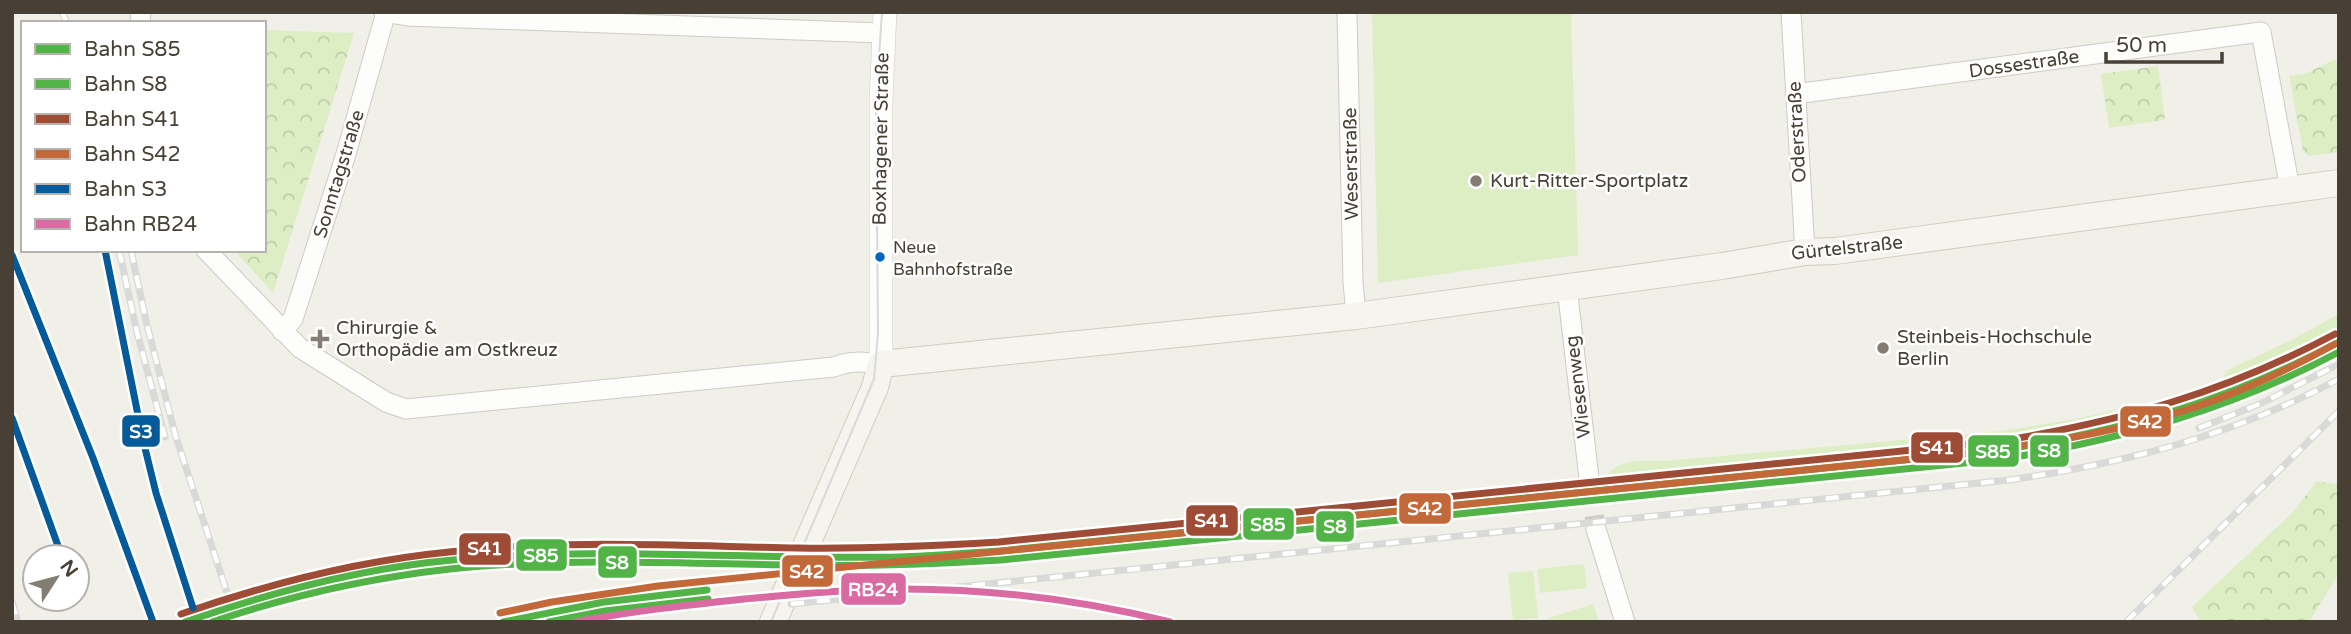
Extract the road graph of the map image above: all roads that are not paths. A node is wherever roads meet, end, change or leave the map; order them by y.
1 (385, 12) edge
2 (1347, 12) edge
3 (1791, 12) edge
4 (884, 22) edge
5 (1795, 94) junction
6 (2339, 183) edge
7 (2290, 190) junction
8 (208, 252) edge
9 (1805, 252) junction
10 (1567, 287) junction
11 (1356, 316) junction
12 (282, 331) junction
13 (881, 364) junction
14 (1590, 487) tunnel mouth
15 (1596, 529) tunnel mouth
16 (773, 622) edge
17 (1625, 622) edge

1 - 4 street
1 - 12 street, Sonntagstraße
2 - 11 street, Weserstraße
3 - 5 street, Oderstraße
4 - 13 street, Boxhagener Straße
5 - 7 street, Dossestraße
5 - 9 street, Oderstraße
6 - 7 main road, Gürtelstraße
7 - 9 main road, Gürtelstraße
8 - 12 street
9 - 10 main road, Gürtelstraße
10 - 11 main road, Gürtelstraße
10 - 14 street, Wiesenweg
11 - 13 main road
12 - 13 street
13 - 16 main road, Boxhagener Straße
15 - 17 street

